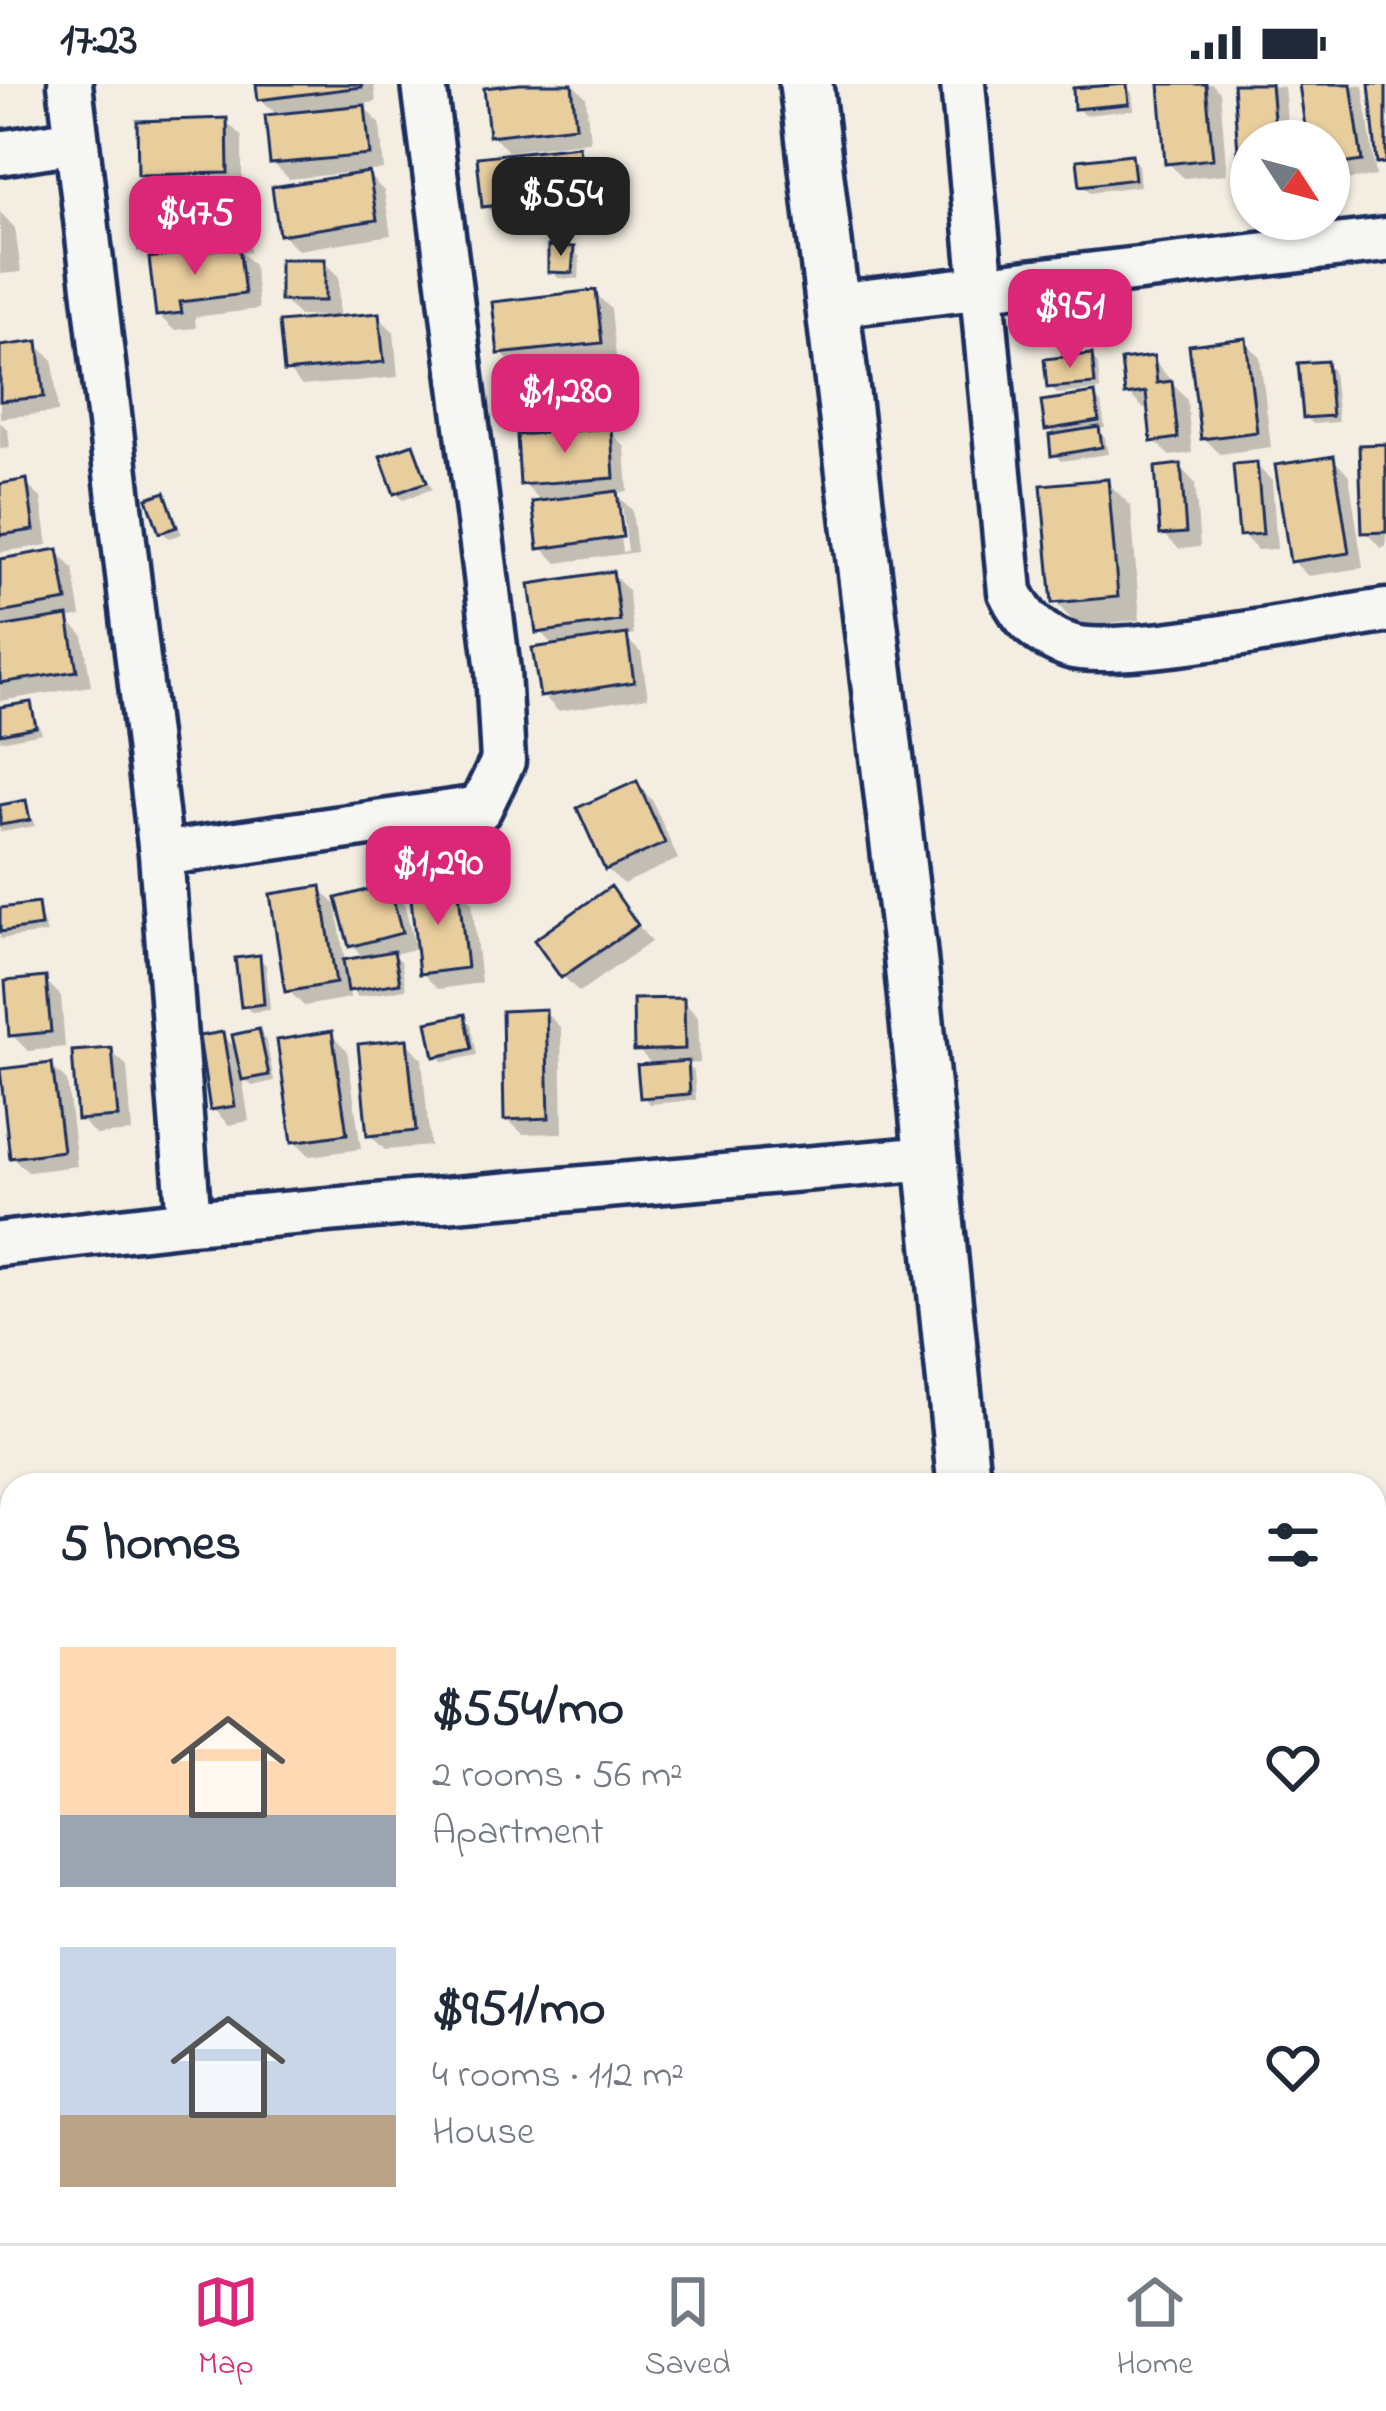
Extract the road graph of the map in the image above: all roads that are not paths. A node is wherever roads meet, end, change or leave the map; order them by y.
1 (70, 84) edge
2 (424, 84) edge
3 (806, 84) edge
4 (963, 84) edge
5 (76, 141) junction
6 (0, 153) edge
7 (1386, 240) edge
8 (982, 286) junction
9 (833, 304) junction
10 (1386, 611) edge
11 (161, 854) junction
12 (931, 1158) junction
13 (189, 1222) junction
14 (0, 1244) edge
15 (963, 1473) edge

1 - 5 street
2 - 11 street
3 - 9 street
4 - 8 street
5 - 6 street
5 - 11 street
7 - 8 street
8 - 9 street
8 - 10 street
9 - 12 street
11 - 13 street
12 - 13 street
12 - 15 street
13 - 14 street

